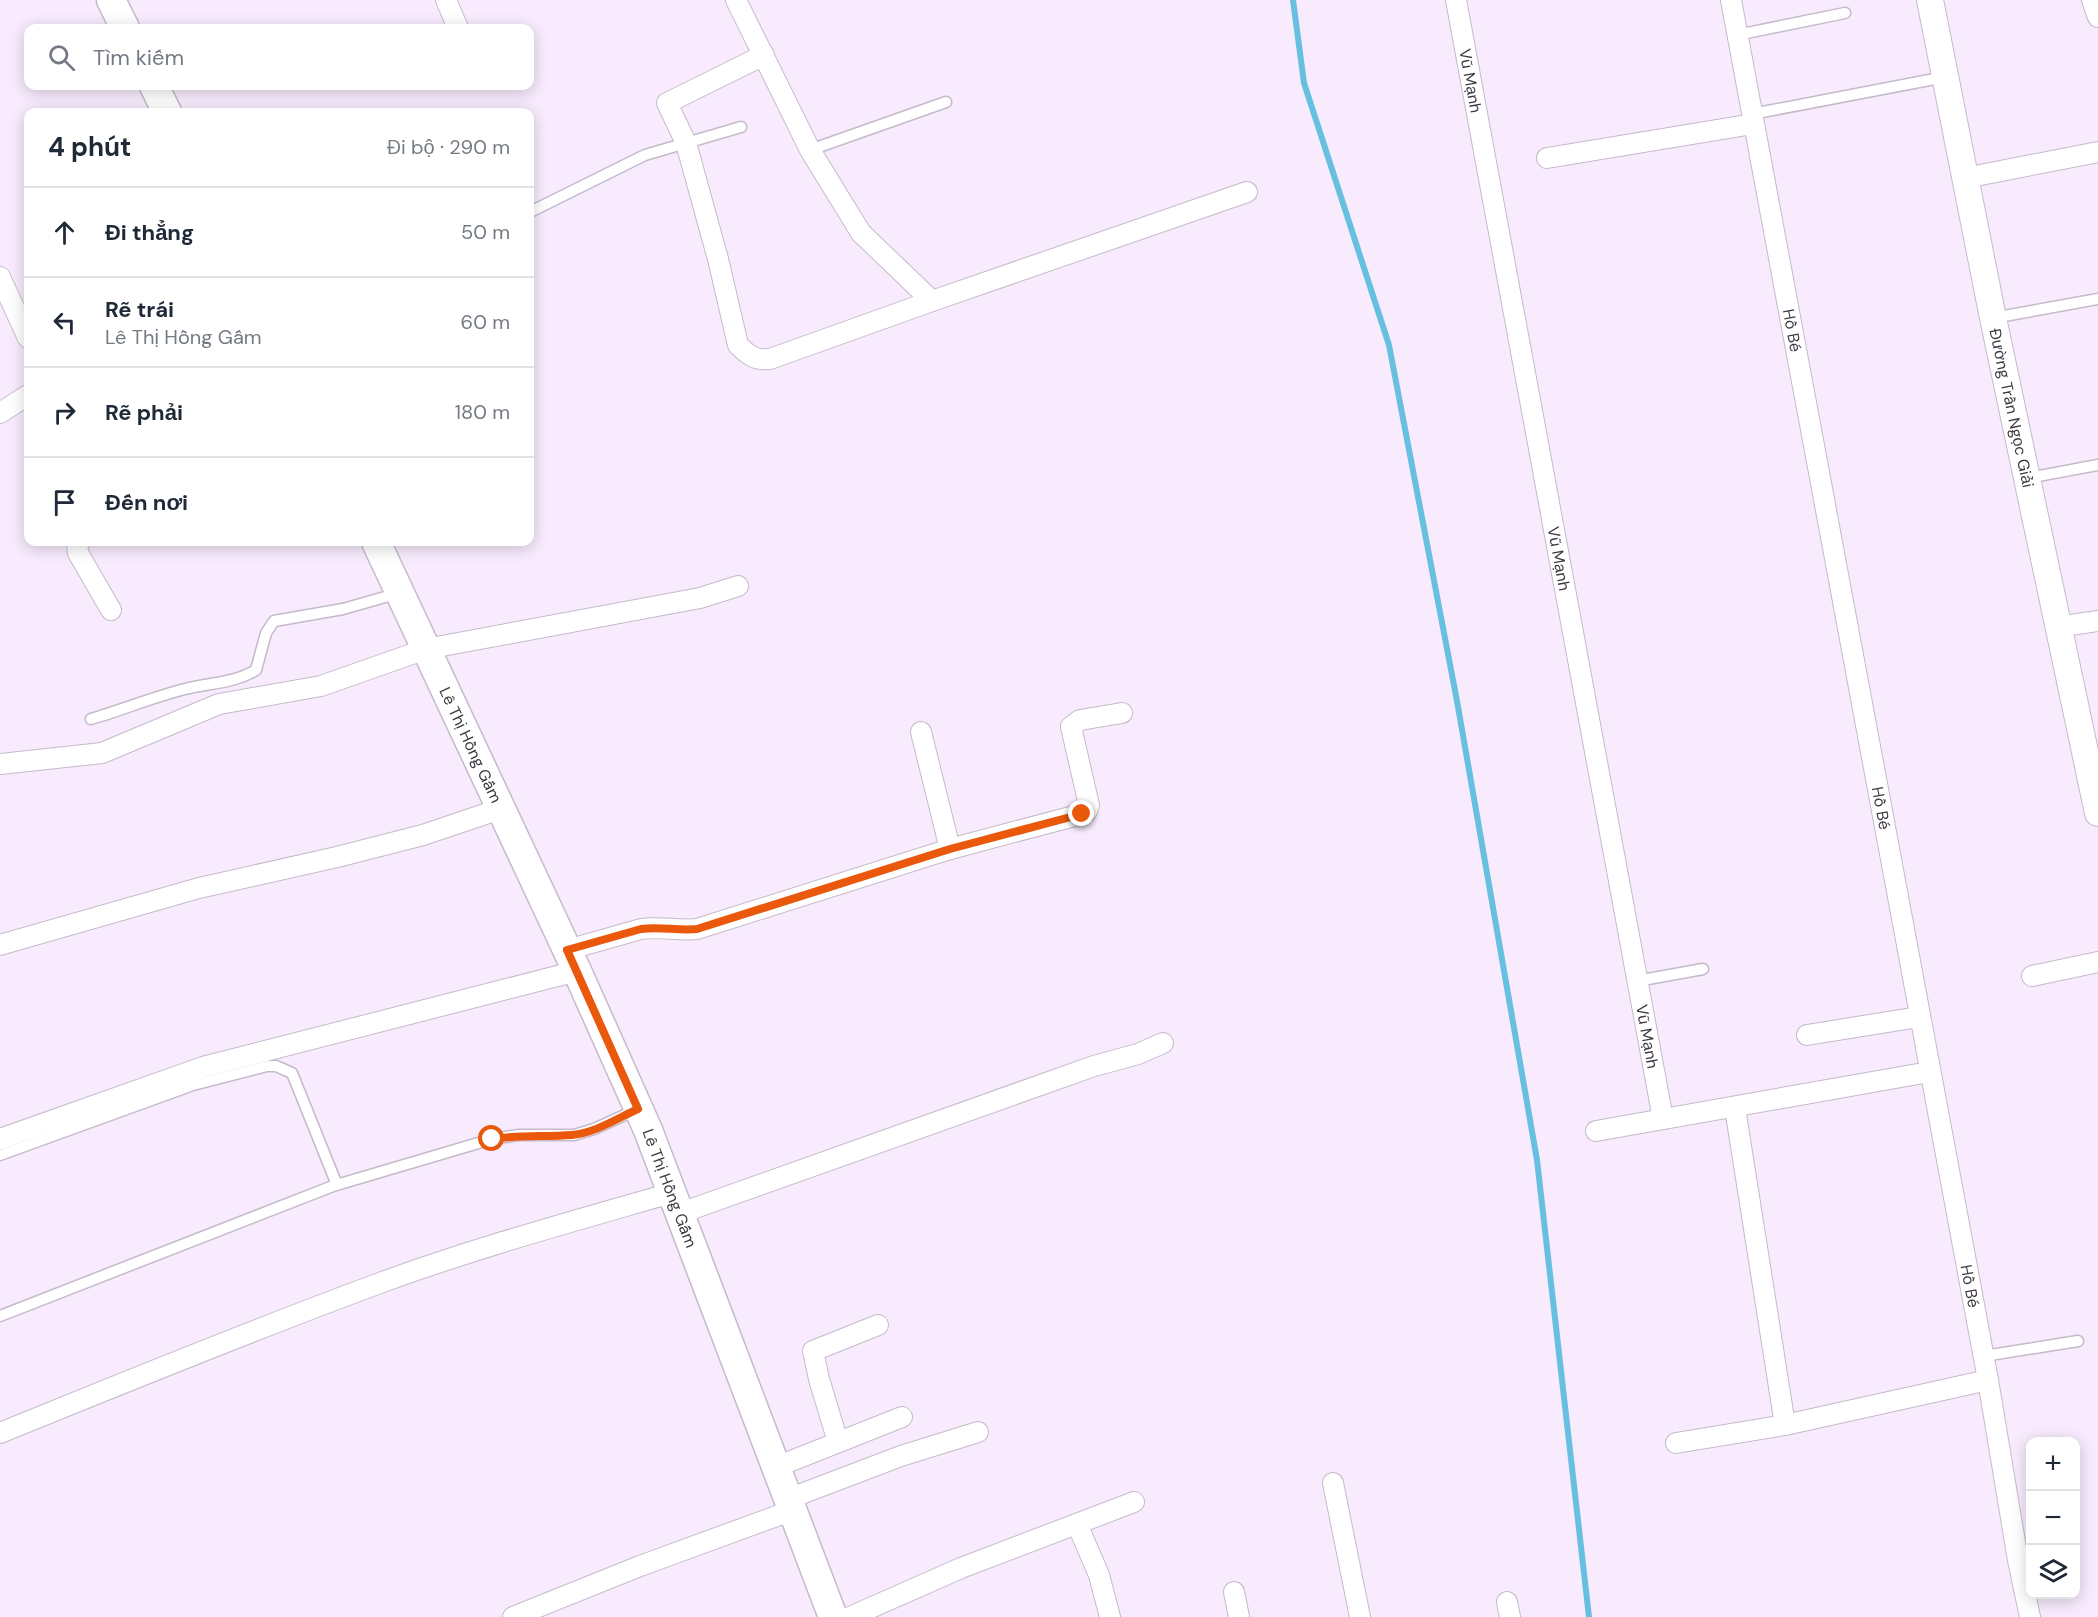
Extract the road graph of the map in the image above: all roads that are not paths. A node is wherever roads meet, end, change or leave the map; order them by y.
1 (111, 0) edge
2 (446, 0) edge
3 (736, 0) edge
4 (1456, 0) edge
5 (1731, 0) edge
6 (1930, 0) edge
7 (2092, 0) edge
8 (1845, 14) dead end
9 (2098, 16) edge
10 (123, 24) edge
11 (456, 24) edge
12 (1737, 35) junction
13 (764, 55) junction
14 (1945, 77) junction
15 (156, 90) edge
16 (946, 102) dead end
17 (165, 108) edge
18 (1753, 119) junction
19 (741, 127) dead end
20 (686, 143) junction
21 (810, 150) junction
22 (2098, 152) edge
23 (1547, 158) dead end
24 (1965, 178) junction
25 (1247, 192) dead end
26 (534, 210) edge
27 (0, 277) edge
28 (2098, 299) edge
29 (932, 301) junction
30 (1993, 318) junction
31 (24, 329) edge
32 (24, 397) edge
33 (0, 412) edge
34 (2098, 465) edge
35 (2027, 478) junction
36 (77, 546) edge
37 (378, 546) edge
38 (738, 586) dead end
39 (400, 593) junction
40 (111, 610) dead end
41 (2098, 621) edge
42 (2058, 627) junction
43 (426, 649) junction
44 (1122, 712) dead end
45 (91, 719) dead end
46 (921, 732) dead end
47 (0, 764) edge
48 (500, 809) junction
49 (2098, 813) edge
50 (950, 849) junction
51 (0, 945) edge
52 (572, 961) junction
53 (2098, 962) edge
54 (1703, 969) dead end
55 (2032, 976) dead end
56 (1637, 981) junction
57 (1919, 1017) junction
58 (1807, 1035) dead end
59 (1163, 1043) dead end
60 (1929, 1072) junction
61 (1735, 1108) junction
62 (638, 1109) junction
63 (1663, 1119) junction
64 (1596, 1131) dead end
65 (0, 1138) edge
66 (0, 1155) edge
67 (336, 1185) junction
68 (675, 1204) junction
69 (0, 1316) edge
70 (878, 1325) dead end
71 (2078, 1341) dead end
72 (1984, 1356) junction
73 (1988, 1380) junction
74 (902, 1417) dead end
75 (1785, 1425) junction
76 (978, 1432) dead end
77 (0, 1433) edge
78 (838, 1442) junction
79 (1676, 1443) dead end
80 (776, 1467) junction
81 (1333, 1483) dead end
82 (1134, 1502) dead end
83 (790, 1504) junction
84 (1077, 1524) junction
85 (1234, 1592) dead end
86 (835, 1616) edge
87 (513, 1617) edge
88 (1110, 1617) edge
89 (1239, 1617) edge
90 (1360, 1617) edge
91 (2030, 1617) edge

1 - 10 main road
2 - 11 street
3 - 13 street
4 - 56 street, Vũ Mạnh
5 - 12 street, Hồ Bé
6 - 14 street, Đường Trần Ngọc Giải
7 - 9 street
8 - 12 lane
12 - 18 street, Hồ Bé
13 - 20 street
13 - 21 street
14 - 18 lane
14 - 24 street, Đường Trần Ngọc Giải
15 - 17 main road
16 - 21 lane
18 - 23 street
18 - 57 street, Hồ Bé
19 - 20 lane
20 - 26 lane
20 - 29 street
21 - 29 street
22 - 24 street
24 - 30 street, Đường Trần Ngọc Giải
25 - 29 street
27 - 31 street
28 - 30 lane
30 - 35 street, Đường Trần Ngọc Giải
32 - 33 street
34 - 35 lane
35 - 42 street, Đường Trần Ngọc Giải
36 - 40 street
37 - 39 main road, Lê Thị Hồng Gấm
38 - 43 street
39 - 43 main road, Lê Thị Hồng Gấm
39 - 45 lane
41 - 42 street
42 - 49 street, Đường Trần Ngọc Giải
43 - 47 street
43 - 48 main road, Lê Thị Hồng Gấm
44 - 50 street
46 - 50 street
48 - 51 street
48 - 52 main road, Lê Thị Hồng Gấm
50 - 52 street
52 - 62 main road, Lê Thị Hồng Gấm
52 - 65 street
53 - 55 street
54 - 56 lane
56 - 63 street, Vũ Mạnh
57 - 58 street
57 - 60 street, Hồ Bé
59 - 68 street
60 - 61 street
60 - 72 street, Hồ Bé
61 - 63 street
61 - 75 street
62 - 67 lane
62 - 68 main road, Lê Thị Hồng Gấm
63 - 64 street
66 - 67 lane
67 - 69 lane
68 - 77 street
68 - 80 main road, Lê Thị Hồng Gấm
70 - 78 street
71 - 72 lane
72 - 73 street, Hồ Bé
73 - 75 street
73 - 91 street, Hồ Bé
74 - 78 street
75 - 79 street
76 - 83 street
78 - 80 street
80 - 83 main road, Lê Thị Hồng Gấm
81 - 90 street
82 - 84 street
83 - 86 main road, Lê Thị Hồng Gấm
83 - 87 street
84 - 86 street
84 - 88 street
85 - 89 street

